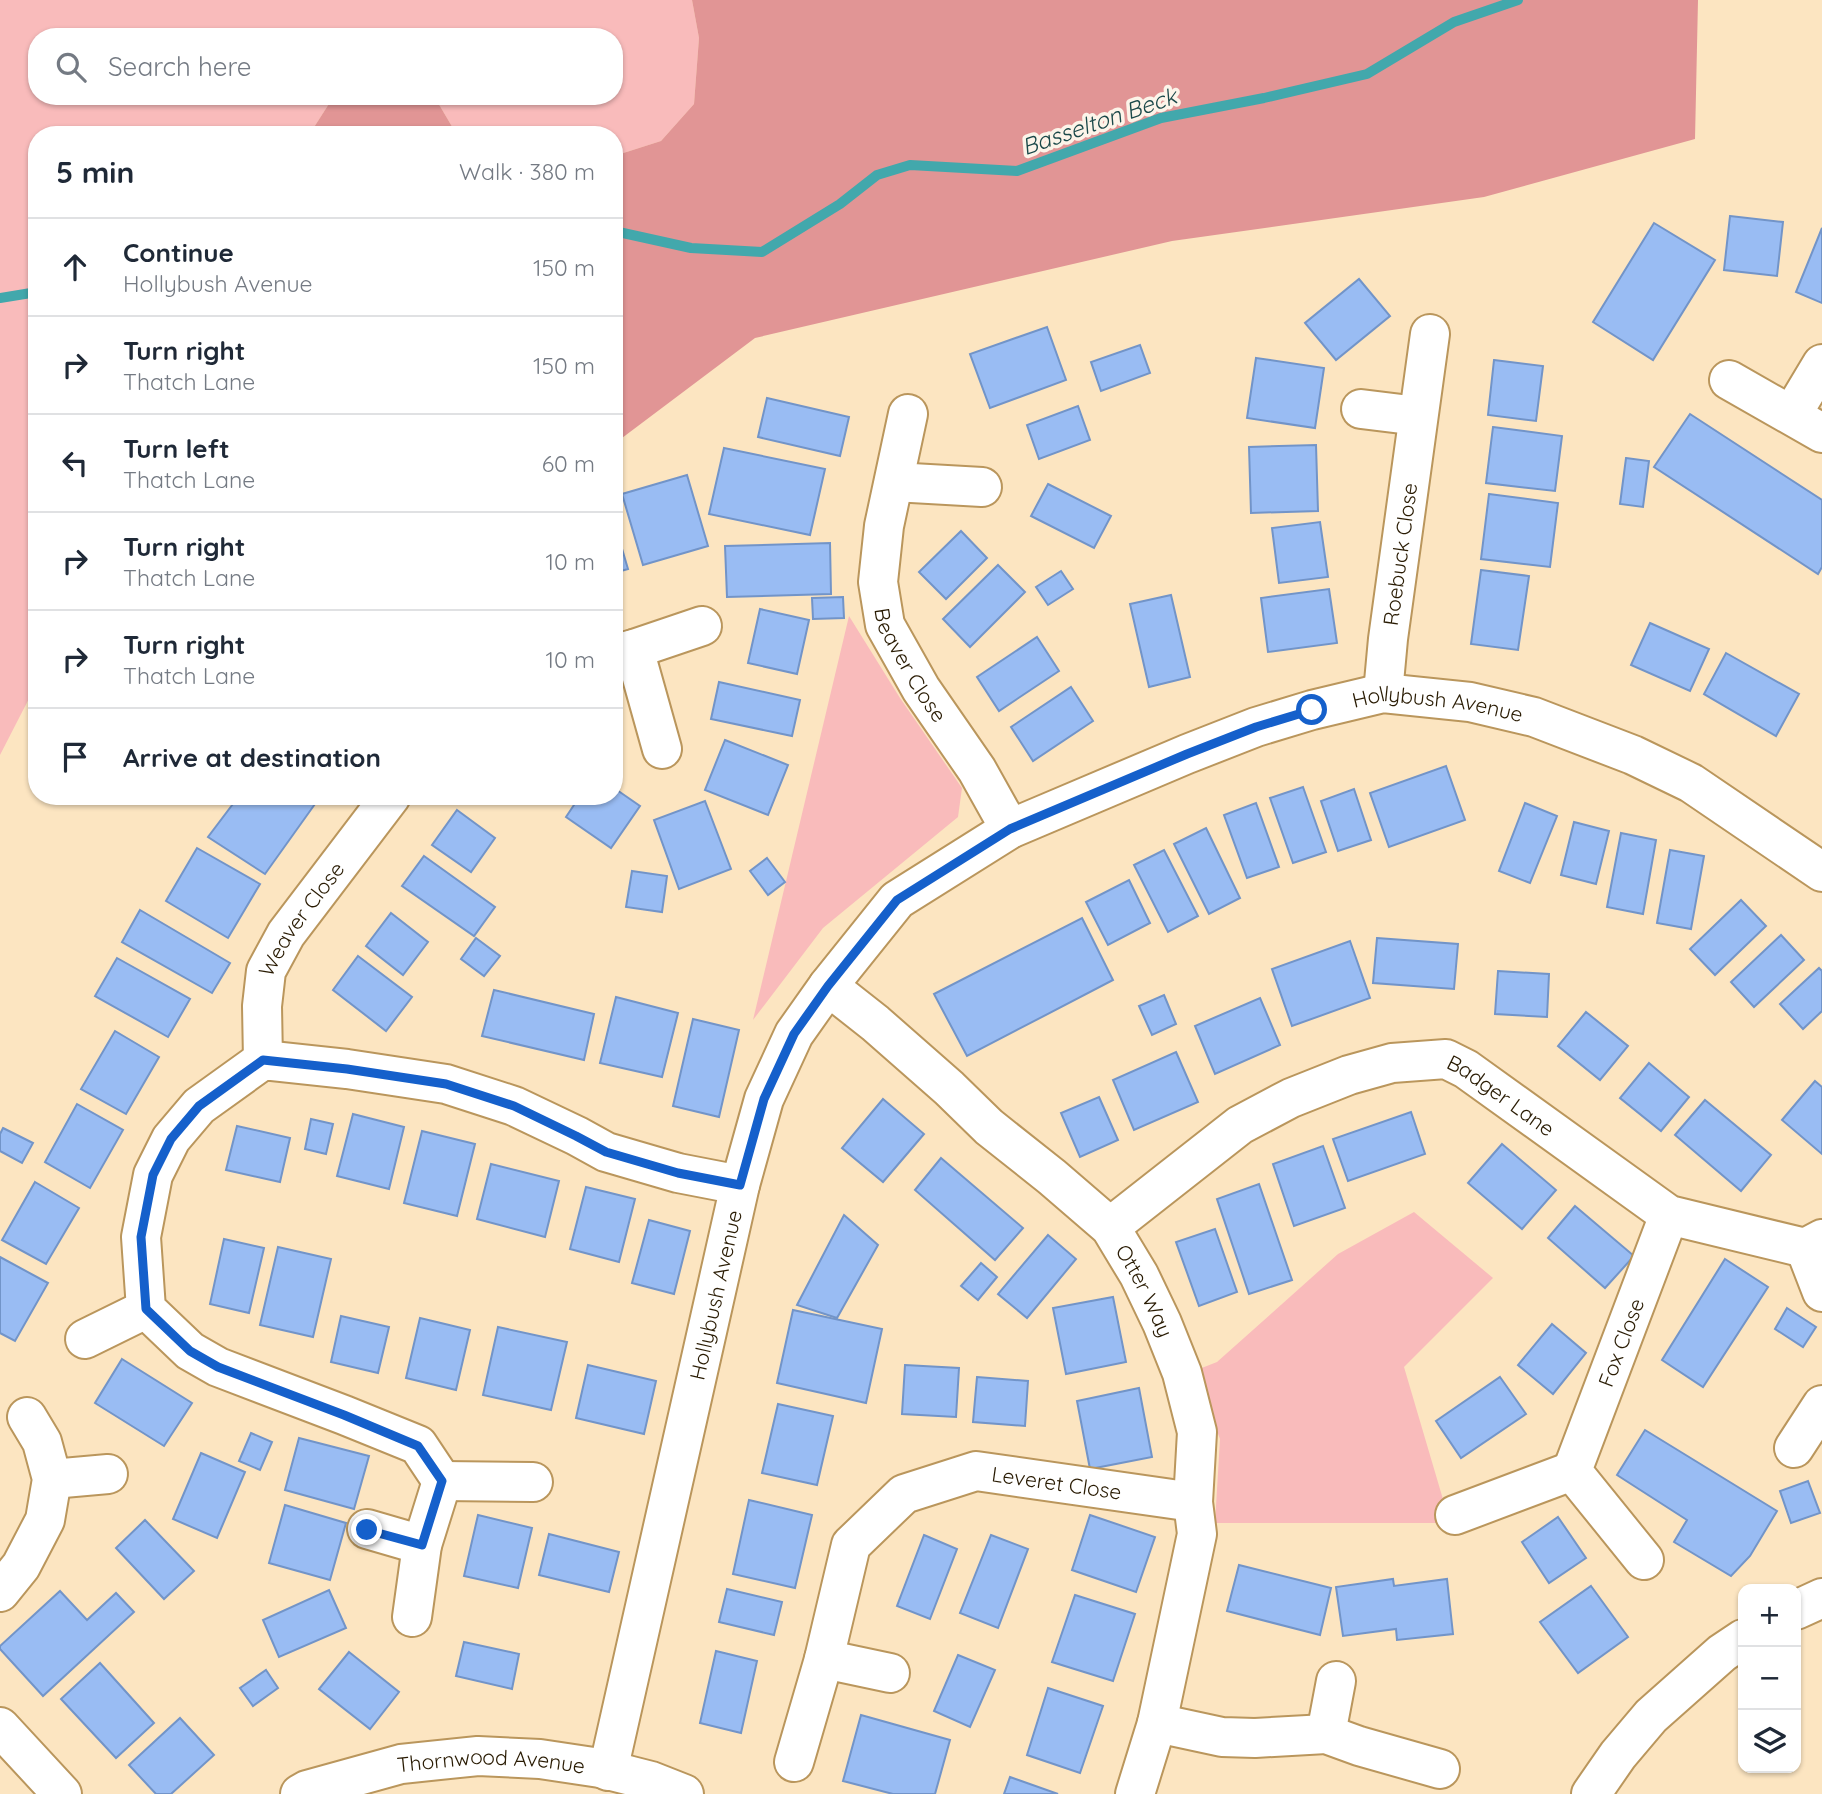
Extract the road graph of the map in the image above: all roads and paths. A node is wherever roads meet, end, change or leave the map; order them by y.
1 (1430, 334) dead end
2 (1822, 364) edge
3 (1730, 380) dead end
4 (1361, 409) dead end
5 (908, 414) dead end
6 (1418, 416) junction
7 (1807, 424) edge
8 (894, 482) junction
9 (982, 487) dead end
10 (702, 626) dead end
11 (624, 652) edge
12 (1383, 693) junction
13 (662, 749) dead end
14 (384, 805) edge
15 (1010, 829) junction
16 (1822, 872) edge
17 (828, 986) junction
18 (263, 1060) junction
19 (740, 1185) junction
20 (1669, 1215) junction
21 (1110, 1227) junction
22 (1813, 1243) edge
23 (1822, 1292) edge
24 (146, 1309) junction
25 (85, 1339) dead end
26 (1822, 1405) edge
27 (27, 1417) dead end
28 (1794, 1448) dead end
29 (1572, 1471) junction
30 (108, 1474) dead end
31 (52, 1479) junction
32 (442, 1481) junction
33 (533, 1482) dead end
34 (1192, 1502) junction
35 (1455, 1515) dead end
36 (367, 1530) dead end
37 (422, 1545) junction
38 (1644, 1560) dead end
39 (0, 1592) edge
40 (1822, 1598) edge
41 (1801, 1608) edge
42 (412, 1617) dead end
43 (1738, 1642) edge
44 (824, 1659) junction
45 (890, 1673) dead end
46 (1336, 1681) dead end
47 (1157, 1723) junction
48 (0, 1727) edge
49 (1326, 1734) junction
50 (794, 1762) dead end
51 (1440, 1769) dead end
52 (608, 1771) junction
53 (62, 1794) edge
54 (300, 1794) edge
55 (684, 1794) edge
56 (1135, 1794) edge
57 (1591, 1794) edge

1 - 6 street, Roebuck Close
2 - 7 street
3 - 7 street
4 - 6 street
5 - 8 street, Beaver Close
6 - 12 street, Roebuck Close
8 - 9 street
8 - 15 street, Beaver Close
10 - 11 street
11 - 13 street
12 - 15 street, Hollybush Avenue
12 - 16 street, Hollybush Avenue
14 - 18 street, Weaver Close
15 - 17 street, Hollybush Avenue
17 - 19 street, Hollybush Avenue
17 - 21 street, Otter Way
18 - 19 street
18 - 24 street
19 - 52 street, Hollybush Avenue
20 - 21 street, Badger Lane
20 - 22 street, Badger Lane
20 - 29 street, Fox Close
21 - 34 street, Otter Way
22 - 23 street
24 - 25 street
24 - 32 street
26 - 28 street
27 - 31 street
29 - 35 street
29 - 38 street
30 - 31 street
31 - 39 street
32 - 33 street
32 - 37 street
34 - 44 street, Leveret Close
34 - 47 street, Otter Way
36 - 37 street
37 - 42 street
40 - 41 street
43 - 57 street
44 - 45 street
44 - 50 street, Leveret Close
46 - 49 street
47 - 49 street
47 - 56 street, Otter Way
48 - 53 street
49 - 51 street
52 - 54 street, Thornwood Avenue
52 - 55 street, Thornwood Avenue

